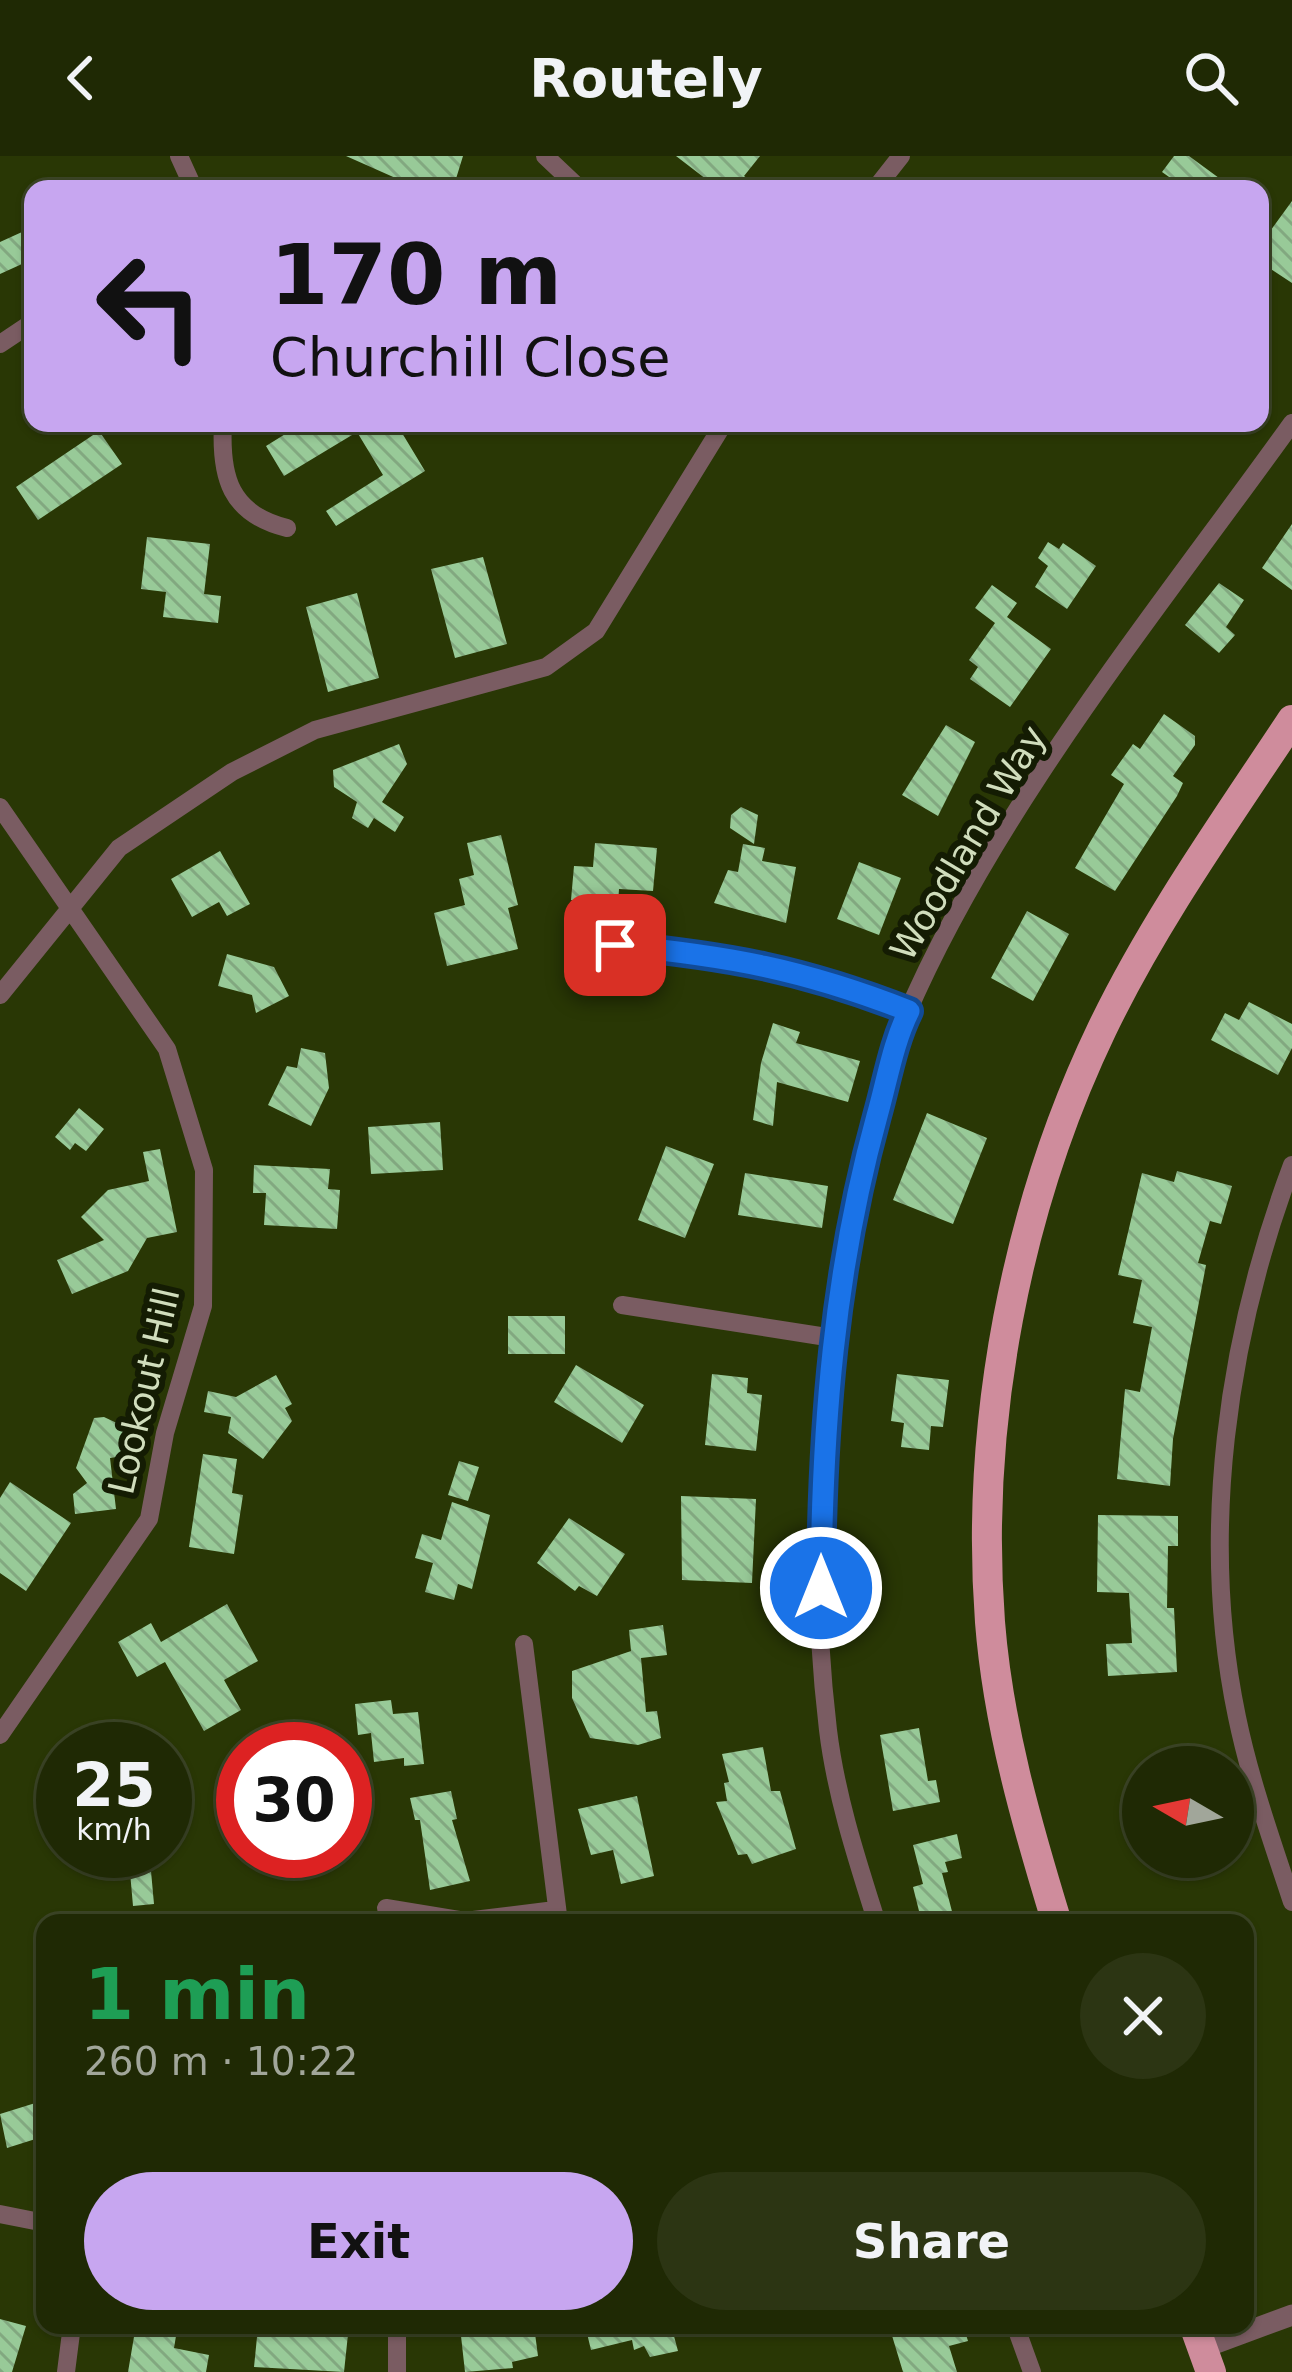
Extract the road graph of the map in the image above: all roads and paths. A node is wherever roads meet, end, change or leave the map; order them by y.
1 (545, 156) edge
2 (901, 156) edge
3 (570, 180) edge
4 (882, 180) edge
5 (1292, 423) edge
6 (222, 432) edge
7 (718, 432) edge
8 (287, 528) dead end
9 (1292, 720) edge
10 (0, 807) edge
11 (71, 906) junction
12 (586, 952) dead end
13 (0, 995) edge
14 (909, 1011) junction
15 (1292, 1165) edge
16 (622, 1305) dead end
17 (833, 1338) junction
18 (524, 1644) dead end
19 (0, 1735) edge
20 (1292, 1902) edge
21 (386, 1908) dead end
22 (422, 1914) edge
23 (557, 1914) edge
24 (874, 1914) edge
25 (1054, 1914) edge
26 (0, 2214) edge
27 (36, 2221) edge
28 (1292, 2315) edge
29 (1254, 2329) edge
30 (71, 2334) edge
31 (397, 2334) edge
32 (1018, 2334) edge
33 (1241, 2334) edge
34 (1203, 2348) edge
35 (66, 2372) edge
36 (397, 2372) edge
37 (1032, 2372) edge

1 - 3 street
2 - 4 street
5 - 14 street, Woodland Way
6 - 8 street
7 - 11 street
9 - 25 highway
10 - 11 street, Lookout Hill
11 - 13 street
11 - 19 street, Lookout Hill
12 - 14 street
14 - 17 street, Woodland Way
15 - 20 street
16 - 17 street
17 - 24 street, Woodland Way
18 - 23 street
21 - 22 street
26 - 27 street
28 - 29 street
30 - 35 street
31 - 36 street
32 - 37 street
33 - 34 street

